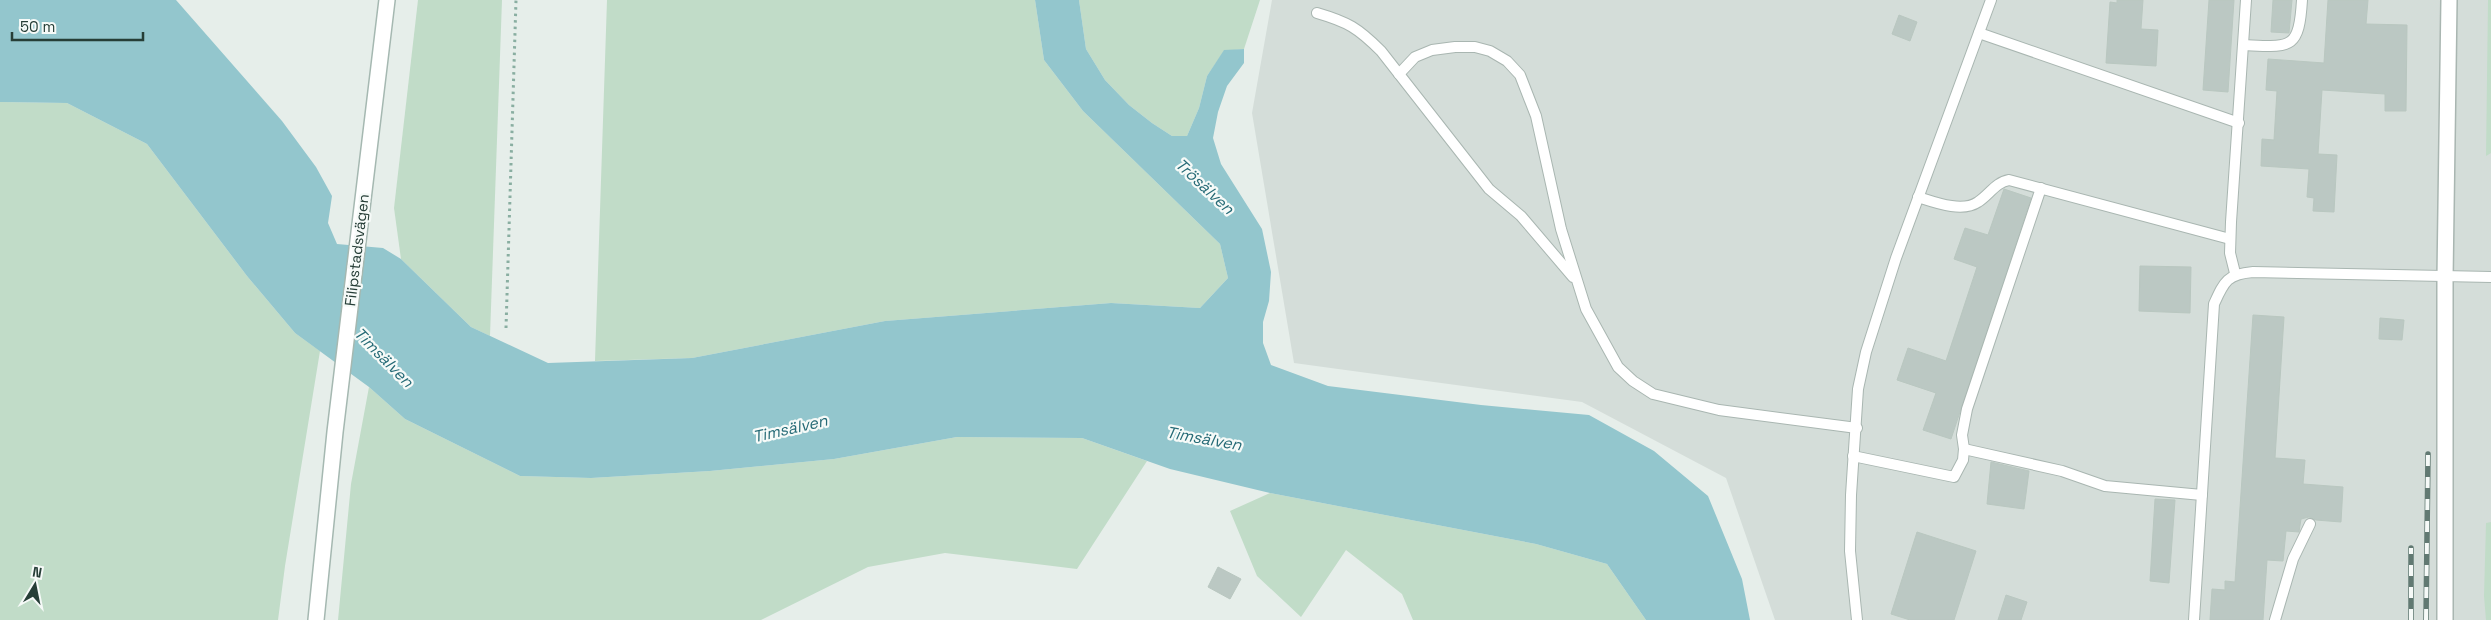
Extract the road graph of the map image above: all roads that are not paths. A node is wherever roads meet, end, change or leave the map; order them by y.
1 (387, 0) edge
2 (1991, 0) edge
3 (2246, 0) edge
4 (2302, 0) edge
5 (2449, 0) edge
6 (1317, 14) dead end
7 (1979, 33) junction
8 (2244, 45) junction
9 (1399, 74) junction
10 (2239, 123) junction
11 (2041, 188) junction
12 (1918, 197) junction
13 (2230, 239) junction
14 (2235, 273) junction
15 (2491, 277) edge
16 (2445, 278) junction
17 (1580, 286) junction
18 (1857, 428) junction
19 (1964, 449) junction
20 (1853, 456) junction
21 (2202, 495) junction
22 (2310, 524) dead end
23 (316, 620) edge
24 (1857, 620) edge
25 (2194, 620) edge
26 (2275, 620) edge
27 (2445, 620) edge

1 - 23 main road, Filipstadsvägen
2 - 7 lane
3 - 8 lane
4 - 8 lane
5 - 16 main road
6 - 9 lane
7 - 10 lane
7 - 12 lane
8 - 10 lane
9 - 17 lane
9 - 17 lane
10 - 13 lane
11 - 12 lane
11 - 13 lane
11 - 19 lane
12 - 18 lane
13 - 14 lane
14 - 16 lane
14 - 21 lane
15 - 16 lane
16 - 27 main road
17 - 18 lane
18 - 20 lane
19 - 20 lane
19 - 21 lane
20 - 24 lane
21 - 25 lane
22 - 26 lane

